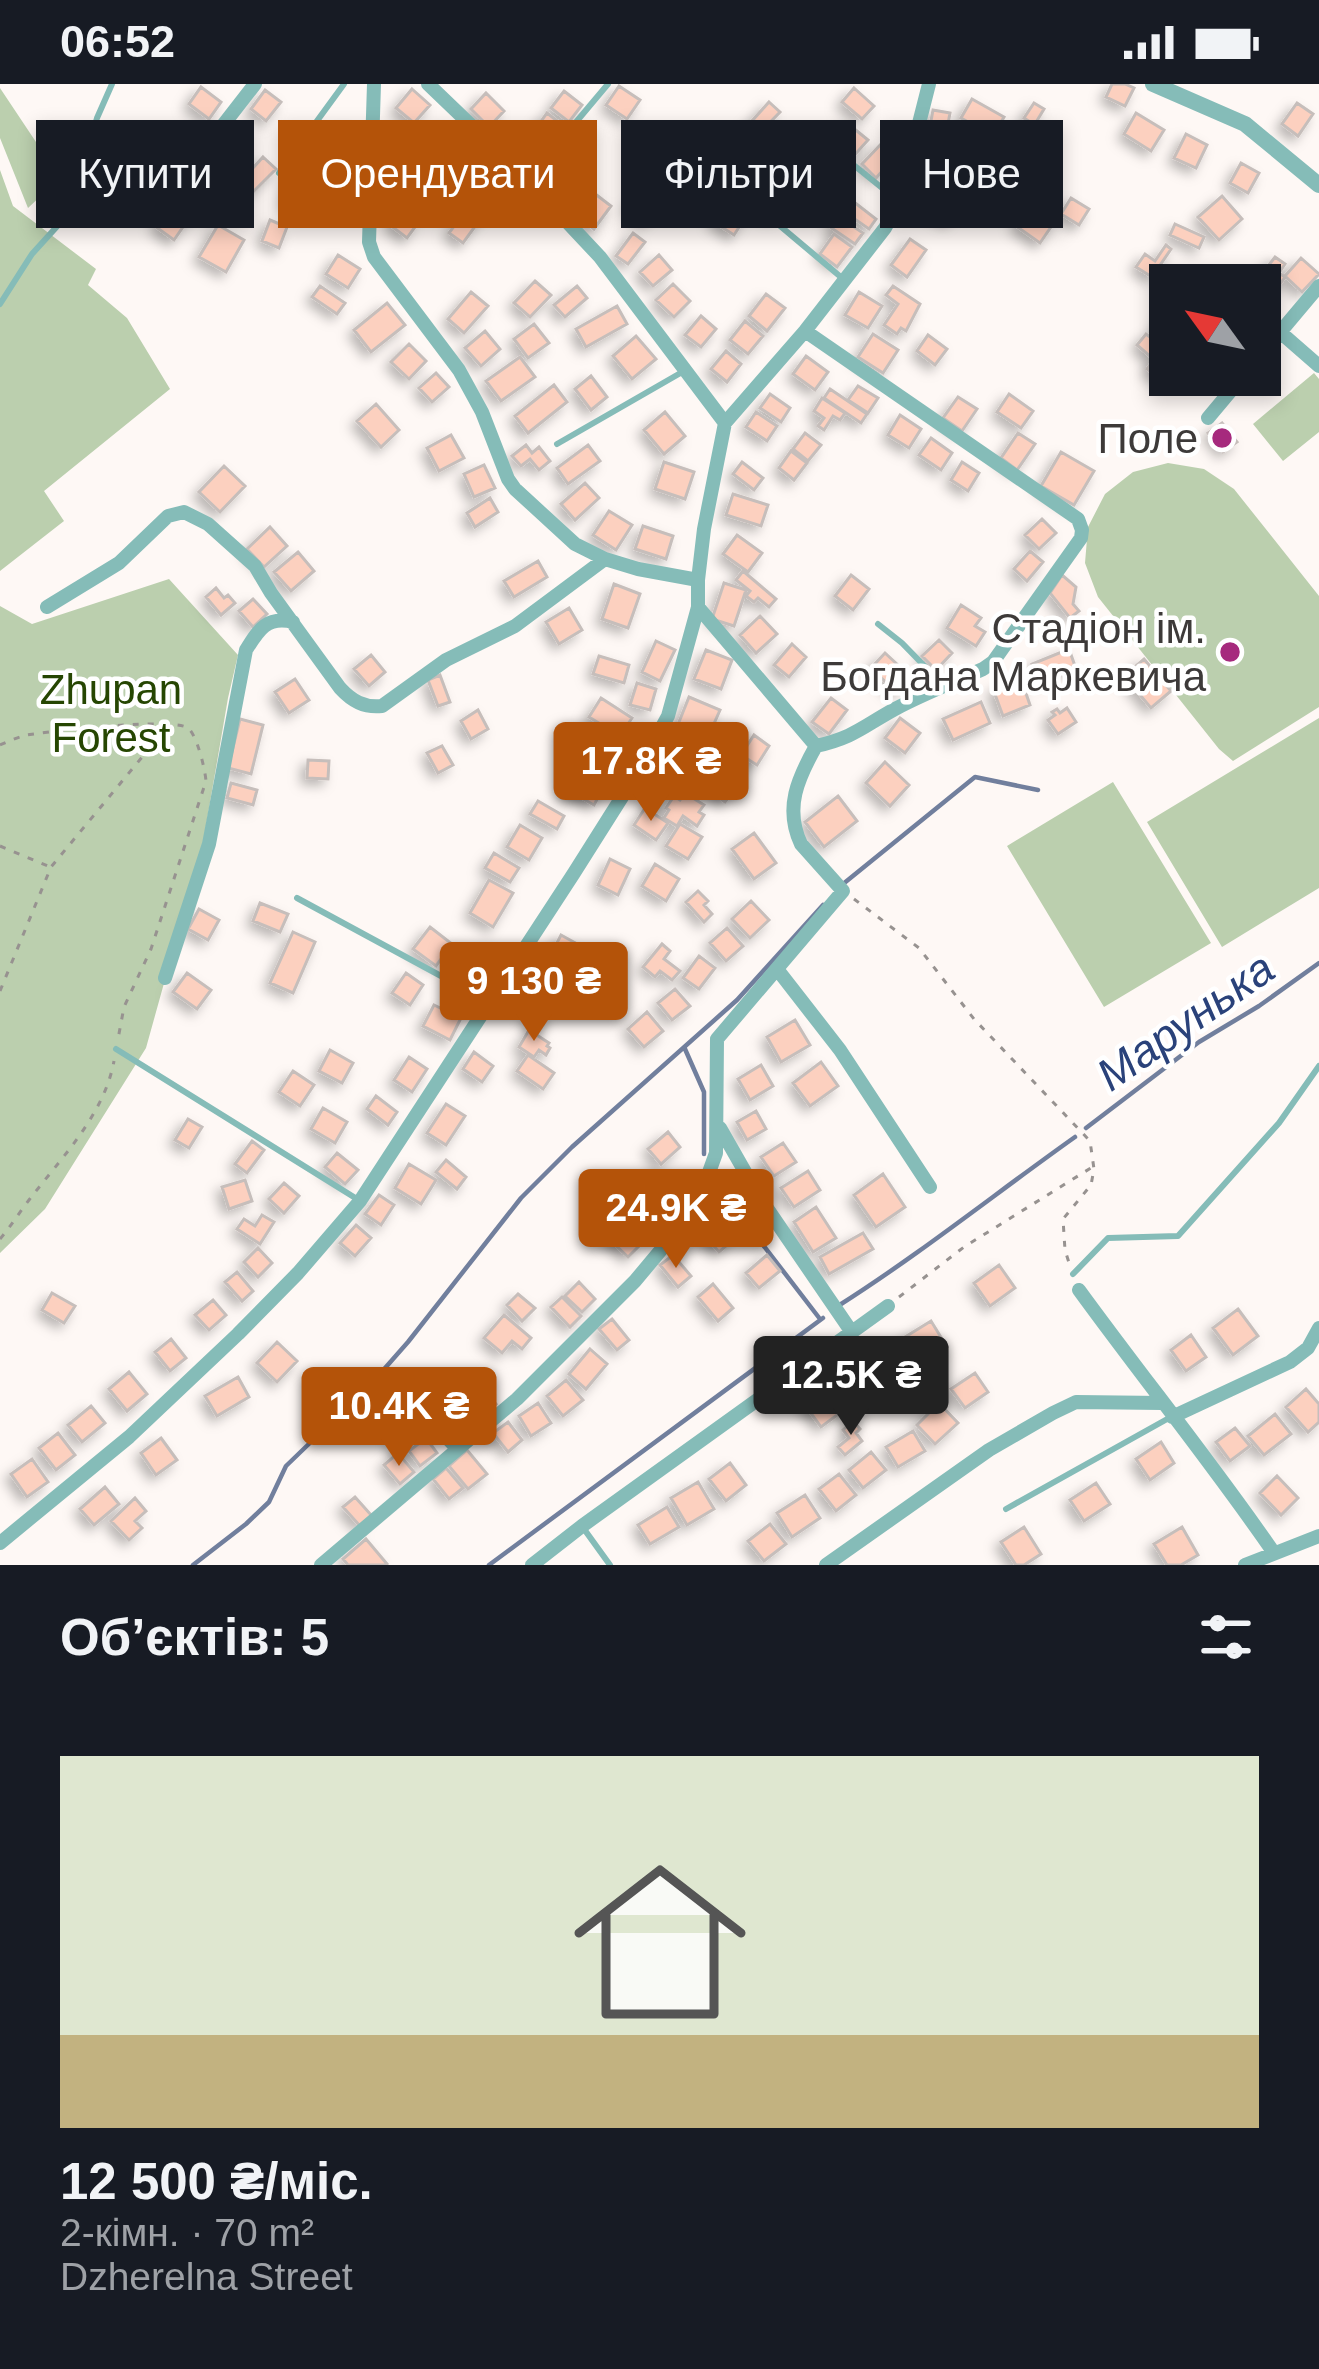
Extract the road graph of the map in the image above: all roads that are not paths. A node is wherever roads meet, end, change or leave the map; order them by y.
1 (112, 84) edge
2 (255, 84) edge
3 (344, 84) edge
4 (374, 84) edge
5 (428, 84) edge
6 (608, 84) edge
7 (928, 84) edge
8 (1153, 84) edge
9 (227, 120) edge
10 (318, 120) edge
11 (466, 120) edge
12 (578, 120) edge
13 (919, 120) edge
14 (856, 167) edge
15 (1319, 185) edge
16 (880, 187) edge
17 (573, 228) edge
18 (782, 228) edge
19 (885, 228) edge
20 (844, 280) junction
21 (1319, 286) edge
22 (0, 304) edge
23 (805, 331) junction
24 (1281, 331) edge
25 (1281, 333) edge
26 (1319, 366) edge
27 (684, 371) junction
28 (1226, 396) edge
29 (1208, 418) dead end
30 (725, 423) junction
31 (557, 444) dead end
32 (605, 559) junction
33 (698, 580) junction
34 (698, 607) junction
35 (47, 608) dead end
36 (293, 622) junction
37 (878, 624) dead end
38 (944, 687) junction
39 (816, 746) junction
40 (297, 898) dead end
41 (777, 969) junction
42 (165, 979) dead end
43 (489, 1003) junction
44 (116, 1049) road end
45 (1319, 1066) edge
46 (717, 1123) junction
47 (930, 1187) dead end
48 (360, 1201) junction
49 (1076, 1282) joint
50 (888, 1306) road end
51 (1319, 1328) edge
52 (850, 1331) junction
53 (1162, 1403) junction
54 (416, 1411) dead end
55 (1172, 1417) junction
56 (454, 1451) junction
57 (1006, 1509) dead end
58 (582, 1526) junction
59 (1319, 1536) edge
60 (0, 1543) edge
61 (1274, 1553) junction
62 (321, 1565) edge
63 (532, 1565) edge
64 (610, 1565) edge
65 (826, 1565) edge
66 (1244, 1565) edge

1 - 22 lane
2 - 9 street
3 - 10 lane
4 - 32 street
5 - 11 street
6 - 12 lane
7 - 13 street
8 - 15 street
14 - 16 lane
17 - 27 street
18 - 20 lane
19 - 20 street
20 - 23 street
21 - 24 street
23 - 30 street
23 - 38 street
25 - 26 street
27 - 30 street
27 - 31 lane
28 - 29 street
30 - 33 street
32 - 33 street
32 - 36 street
33 - 34 street
34 - 39 street
34 - 43 street
35 - 36 street
36 - 42 street
37 - 38 lane
38 - 39 street
39 - 41 street
40 - 43 lane
41 - 46 street
41 - 47 street
43 - 48 street
44 - 48 lane
45 - 49 lane
46 - 52 street
46 - 56 street
48 - 60 street
49 - 53 street
50 - 52 street
51 - 55 street
52 - 58 street
53 - 55 street
53 - 65 street
54 - 56 lane
55 - 57 lane
55 - 61 street
56 - 62 street
58 - 63 street
58 - 64 lane
59 - 61 street
61 - 66 street

